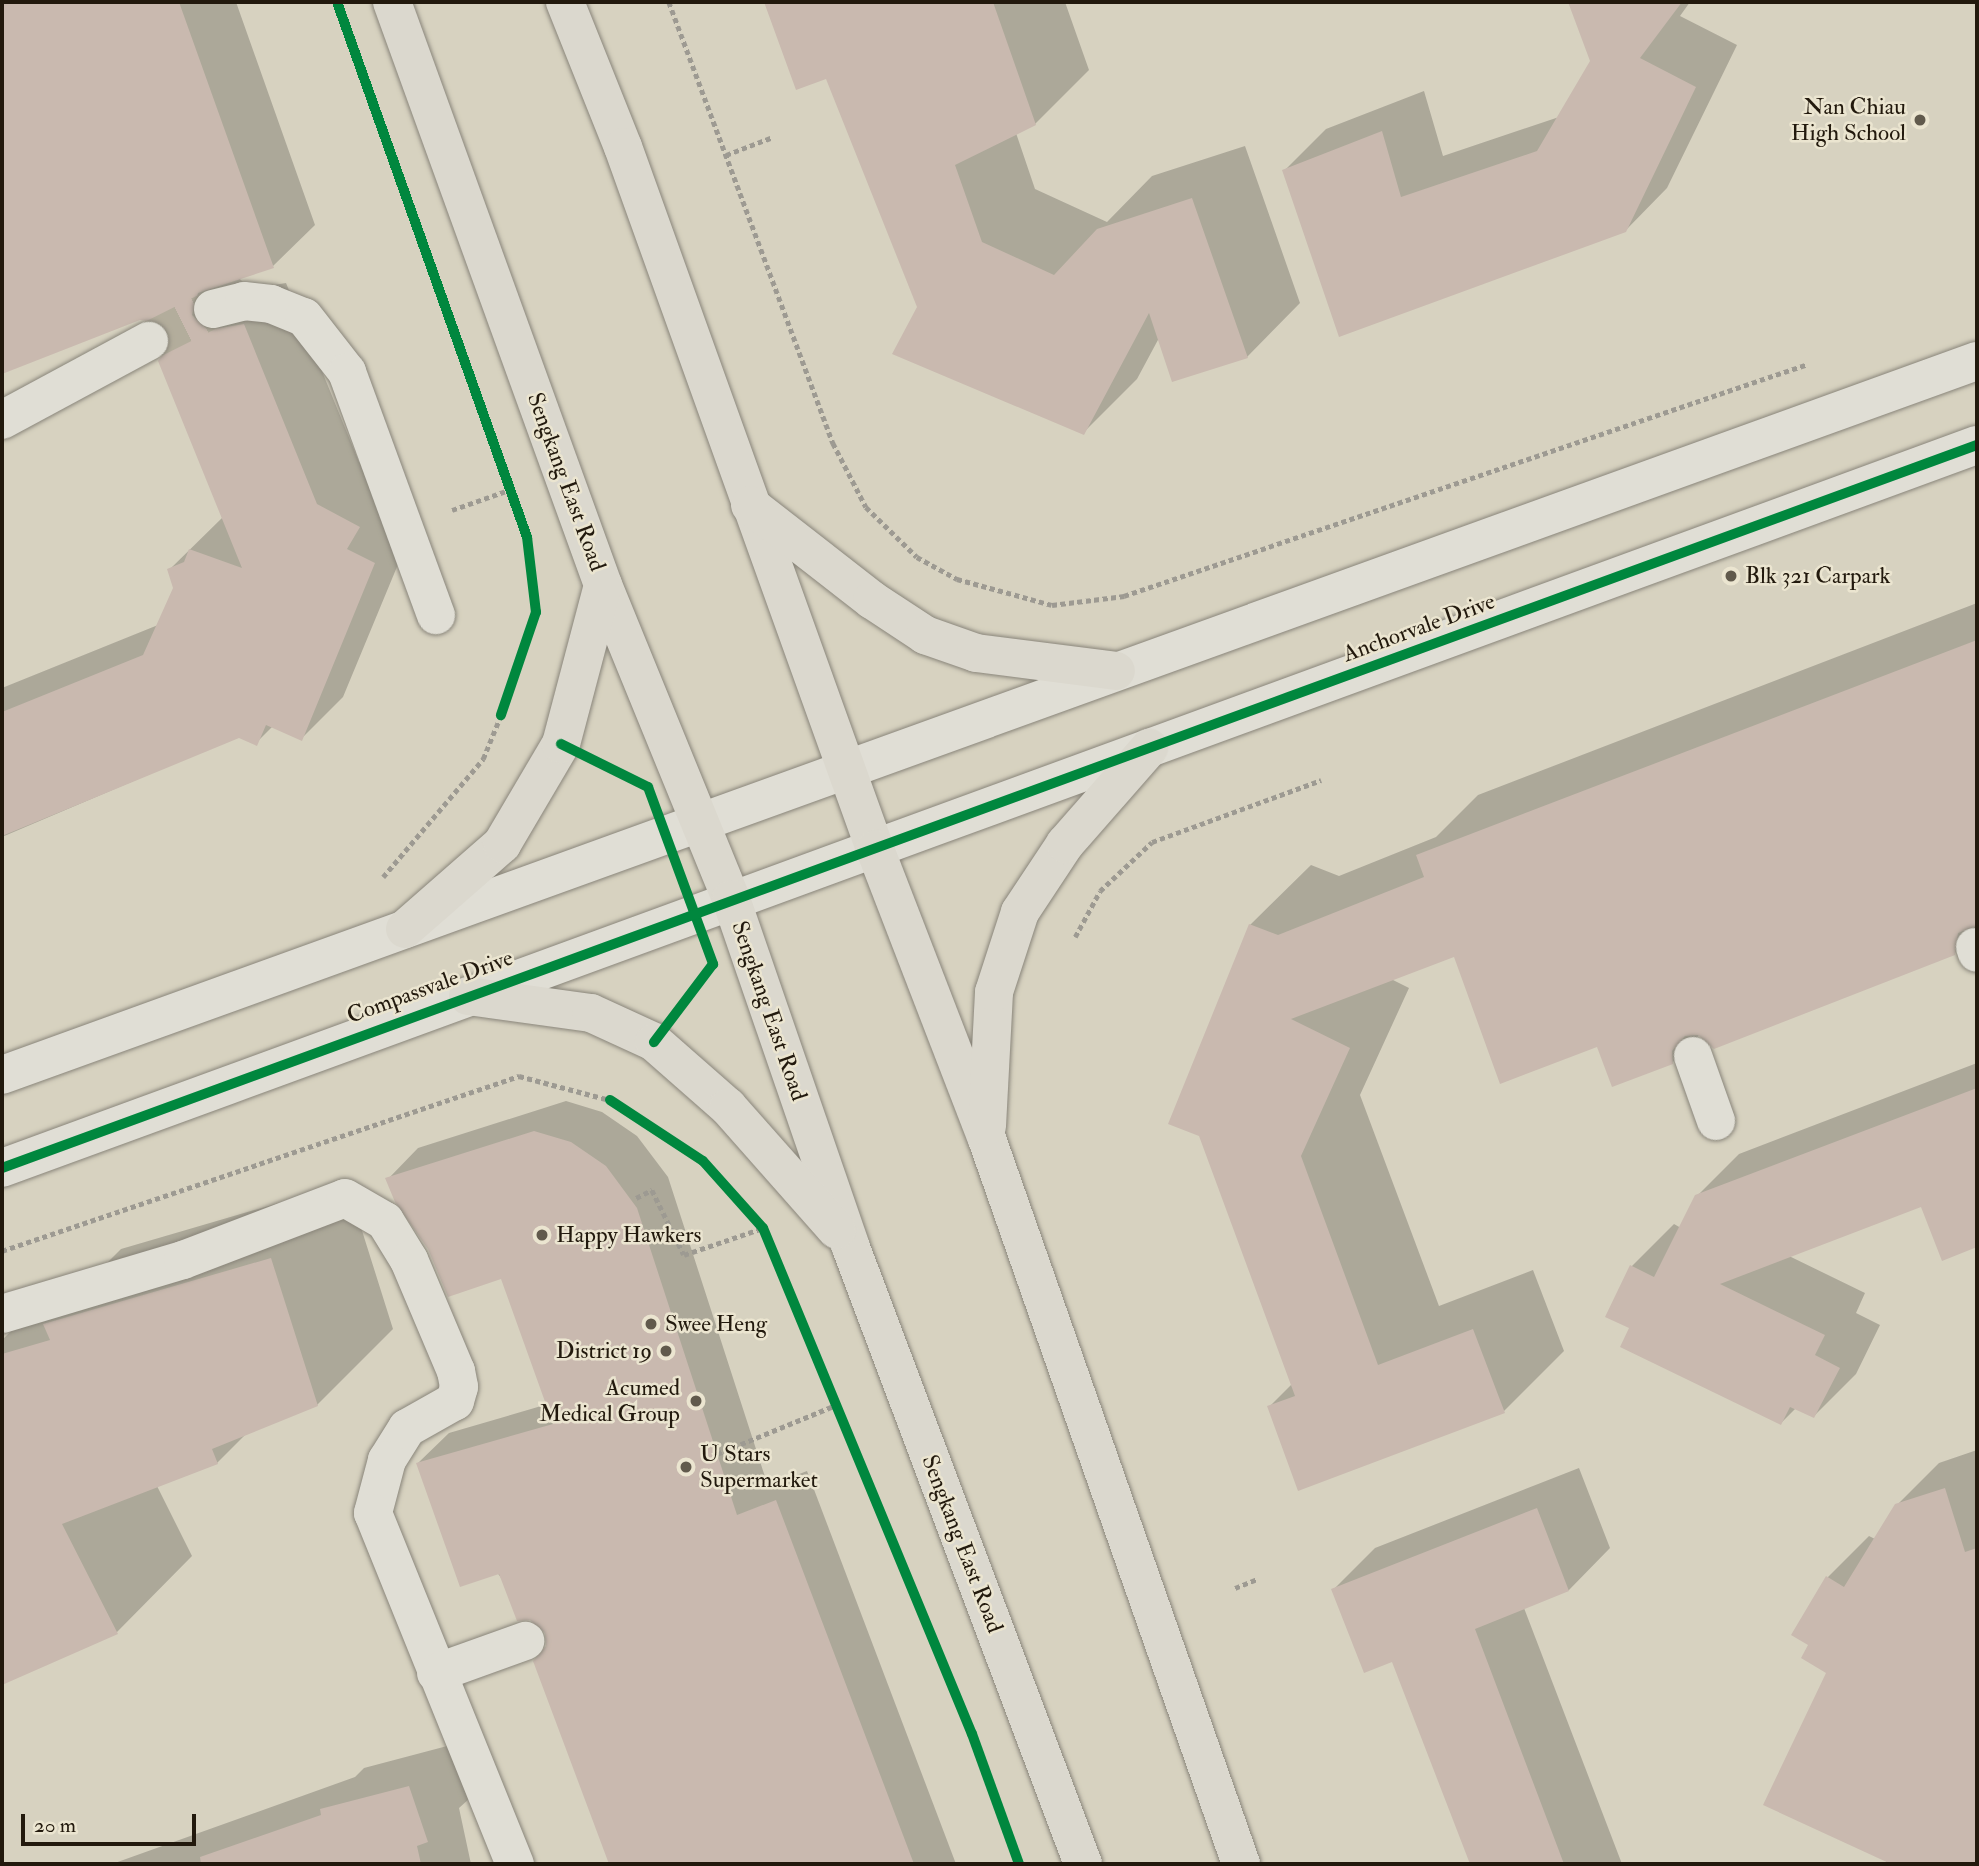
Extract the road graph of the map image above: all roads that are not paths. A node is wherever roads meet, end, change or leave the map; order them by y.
1 (392, 2) edge
2 (565, 2) edge
3 (213, 309) tunnel mouth
4 (149, 341) tunnel mouth
5 (1977, 361) edge
6 (2, 420) edge
7 (1977, 445) edge
8 (750, 505) junction
9 (603, 585) junction
10 (436, 615) dead end
11 (1116, 671) junction
12 (1149, 748) junction
13 (846, 773) junction
14 (702, 823) junction
15 (875, 849) junction
16 (731, 899) junction
17 (405, 929) junction
18 (468, 996) junction
19 (1693, 1056) dead end
20 (2, 1075) edge
21 (1716, 1121) dead end
22 (986, 1139) junction
23 (2, 1168) edge
24 (850, 1245) junction
25 (2, 1314) edge
26 (525, 1641) dead end
27 (436, 1673) junction
28 (515, 1864) edge
29 (1083, 1864) edge
30 (1241, 1864) edge

1 - 9 main road, Sengkang East Road
2 - 8 main road
3 - 10 street
4 - 6 street
5 - 11 street
7 - 12 street, Anchorvale Drive
8 - 11 main road
8 - 13 main road
9 - 14 main road, Sengkang East Road
9 - 17 main road
11 - 13 street
12 - 15 street, Anchorvale Drive
12 - 22 main road
13 - 14 street
13 - 15 main road
14 - 16 main road, Sengkang East Road
14 - 17 street
15 - 16 street, Compassvale Drive
15 - 22 main road
16 - 18 street, Compassvale Drive
16 - 24 main road, Sengkang East Road
17 - 20 street
18 - 23 street, Compassvale Drive
18 - 24 main road
19 - 21 street
22 - 30 main road
24 - 29 main road, Sengkang East Road
25 - 27 street
26 - 27 street
27 - 28 street

